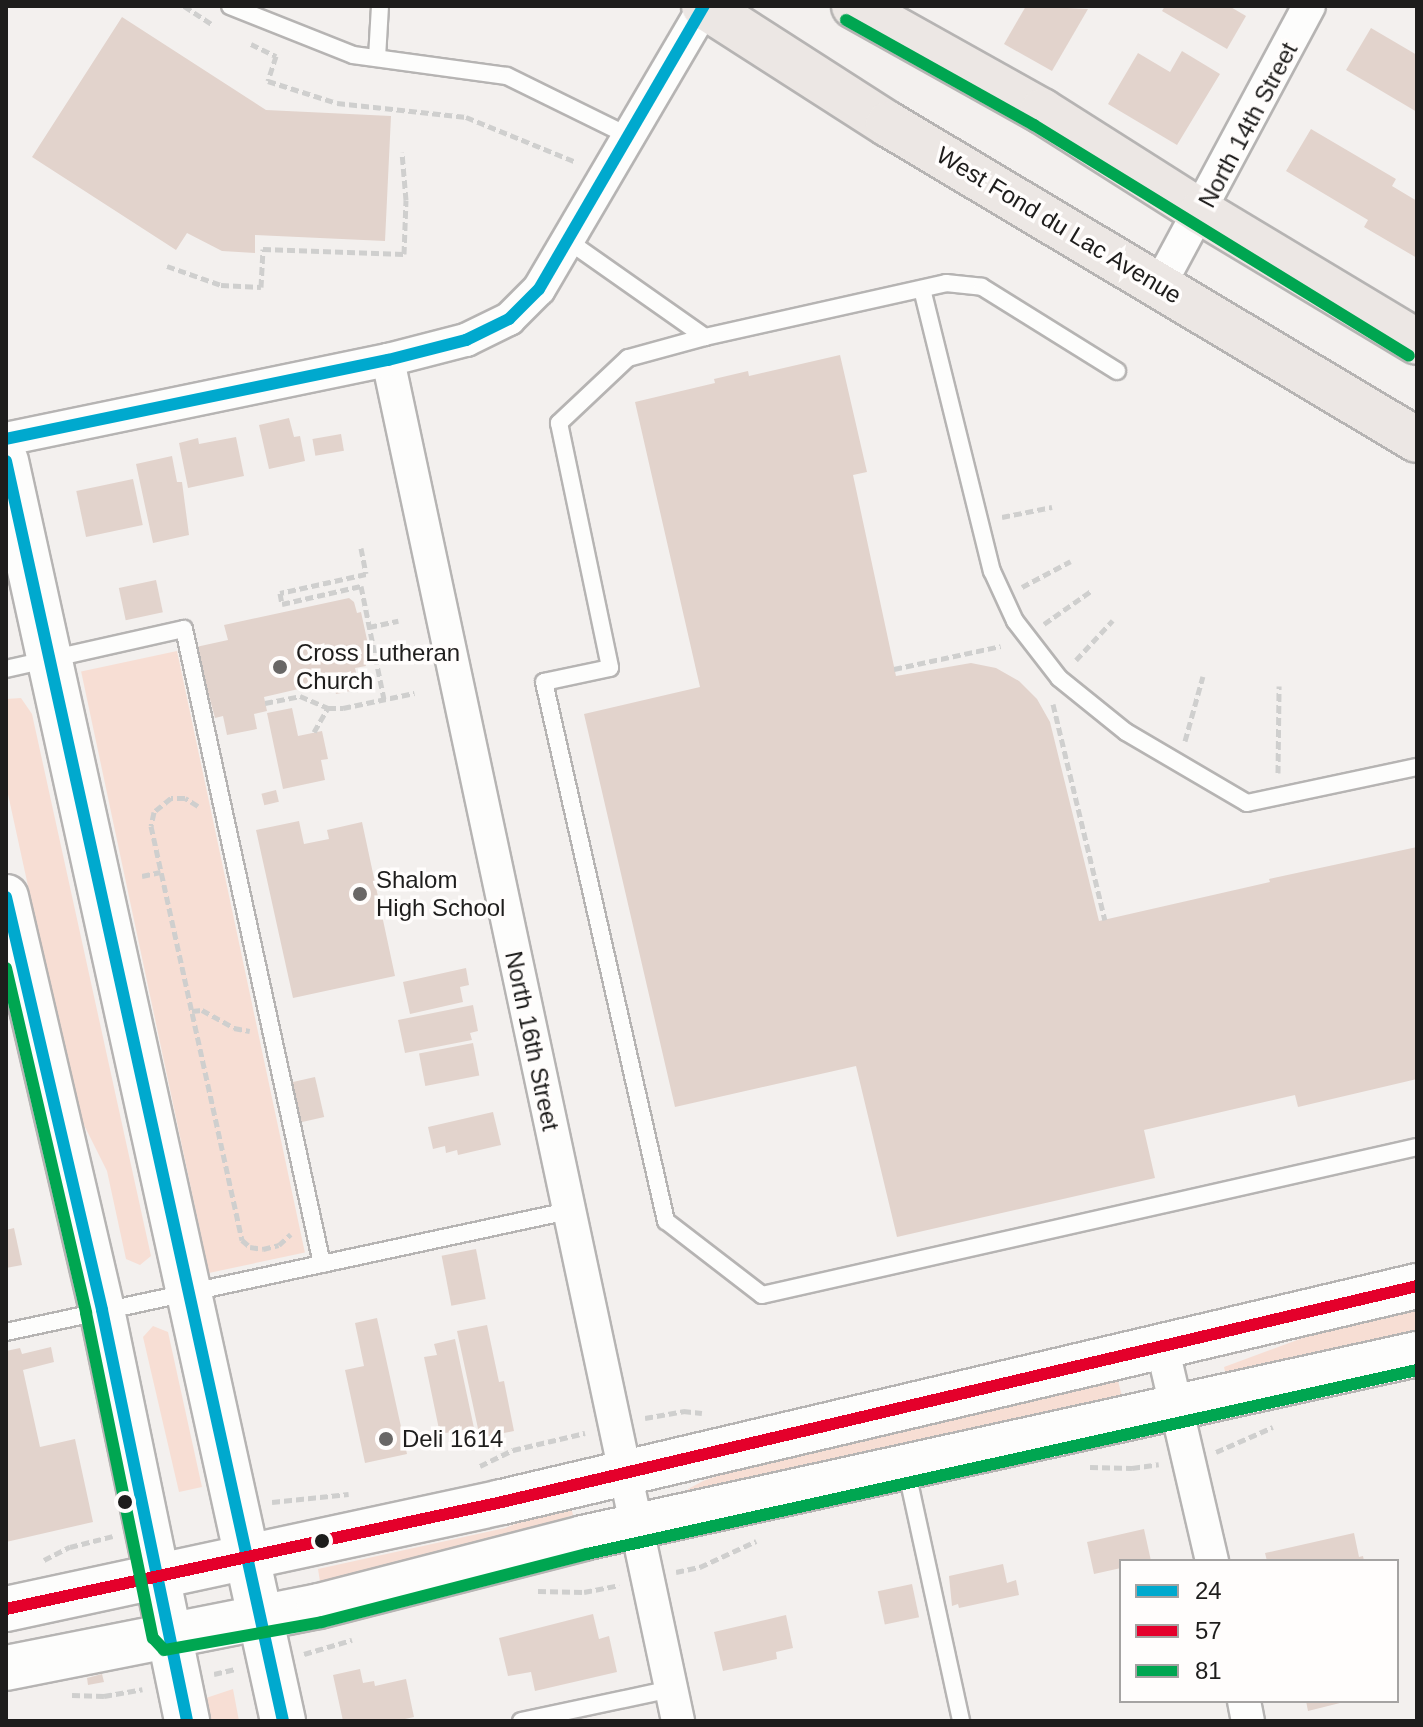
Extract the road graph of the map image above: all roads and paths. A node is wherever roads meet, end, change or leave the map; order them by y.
1 (184, 6) edge
2 (230, 6) edge
3 (380, 6) edge
4 (705, 6) edge
5 (854, 6) edge
6 (1309, 6) edge
7 (227, 32) dead end
8 (239, 38) dead end
9 (377, 58) junction
10 (629, 136) junction
11 (402, 152) dead end
12 (574, 161) dead end
13 (1201, 212) junction
14 (567, 240) junction
15 (167, 266) dead end
16 (1160, 284) junction
17 (922, 289) junction
18 (705, 337) junction
19 (1417, 342) edge
20 (388, 360) junction
21 (1117, 371) dead end
22 (6, 439) edge
23 (1417, 440) edge
24 (6, 461) edge
25 (1052, 507) dead end
26 (980, 522) junction
27 (361, 548) dead end
28 (1071, 561) dead end
29 (1004, 597) junction
30 (398, 621) dead end
31 (369, 627) junction
32 (1007, 654) dead end
33 (51, 659) junction
34 (6, 669) edge
35 (894, 669) dead end
36 (1203, 676) dead end
37 (1279, 686) dead end
38 (414, 693) dead end
39 (1044, 694) dead end
40 (384, 699) junction
41 (265, 703) dead end
42 (328, 708) junction
43 (314, 732) dead end
44 (1179, 763) junction
45 (1417, 767) edge
46 (1278, 797) junction
47 (202, 809) dead end
48 (161, 872) junction
49 (142, 876) dead end
50 (6, 897) edge
51 (1105, 920) dead end
52 (192, 1011) junction
53 (252, 1031) dead end
54 (1417, 1147) edge
55 (568, 1211) junction
56 (242, 1240) dead end
57 (322, 1264) junction
58 (1417, 1286) edge
59 (190, 1291) junction
60 (102, 1310) junction
61 (6, 1332) edge
62 (1162, 1346) junction
63 (1417, 1354) edge
64 (1176, 1407) junction
65 (587, 1433) dead end
66 (906, 1467) junction
67 (476, 1468) dead end
68 (625, 1473) junction
69 (355, 1494) dead end
70 (237, 1510) junction
71 (636, 1526) junction
72 (147, 1529) junction
73 (247, 1556) junction
74 (1212, 1559) edge
75 (35, 1565) dead end
76 (157, 1576) junction
77 (6, 1609) edge
78 (261, 1617) junction
79 (169, 1635) junction
80 (270, 1661) junction
81 (6, 1668) edge
82 (671, 1689) junction
83 (67, 1694) dead end
84 (183, 1701) edge
85 (283, 1721) edge
86 (521, 1721) edge
87 (678, 1721) edge
88 (961, 1721) edge

1 - 7 path
2 - 9 lane
3 - 9 lane
4 - 10 street
4 - 16 main road, West Fond du Lac Avenue
5 - 13 main road
6 - 13 street, North 14th Street
8 - 12 path
9 - 10 lane
10 - 14 street
11 - 15 path
13 - 16 street, North 14th Street
13 - 19 main road
14 - 18 lane
14 - 20 street
16 - 23 main road, West Fond du Lac Avenue
17 - 18 lane
17 - 21 lane
17 - 26 lane
18 - 54 lane
20 - 22 street
20 - 55 street, North 16th Street
24 - 33 main road
25 - 26 path
26 - 29 lane
27 - 31 path
28 - 29 path
29 - 44 lane
30 - 31 path
31 - 40 path
32 - 35 path
33 - 34 lane
33 - 57 lane
33 - 59 main road
36 - 44 path
37 - 46 path
38 - 40 path
39 - 51 path
40 - 42 path
41 - 42 path
42 - 43 path
44 - 46 lane
45 - 46 lane
47 - 48 path
48 - 49 path
48 - 52 path
50 - 60 main road
52 - 53 path
52 - 56 path
55 - 57 lane
55 - 68 street, North 16th Street
57 - 59 lane
58 - 62 main road
59 - 60 lane
59 - 70 main road
60 - 61 lane
60 - 72 main road
62 - 64 street
62 - 68 main road
63 - 64 main road
64 - 66 main road
64 - 74 street
65 - 67 path
66 - 71 main road
66 - 88 lane
68 - 71 street, North 16th Street
68 - 73 main road
69 - 70 path
70 - 73 main road
71 - 78 main road
71 - 82 street, North 16th Street
72 - 75 path
72 - 76 main road
73 - 76 main road
73 - 78 main road
76 - 77 main road
76 - 79 main road
78 - 79 main road
78 - 80 main road
79 - 81 main road
79 - 84 main road
80 - 84 path
80 - 85 main road
82 - 86 lane
82 - 87 street, North 16th Street
83 - 84 path

